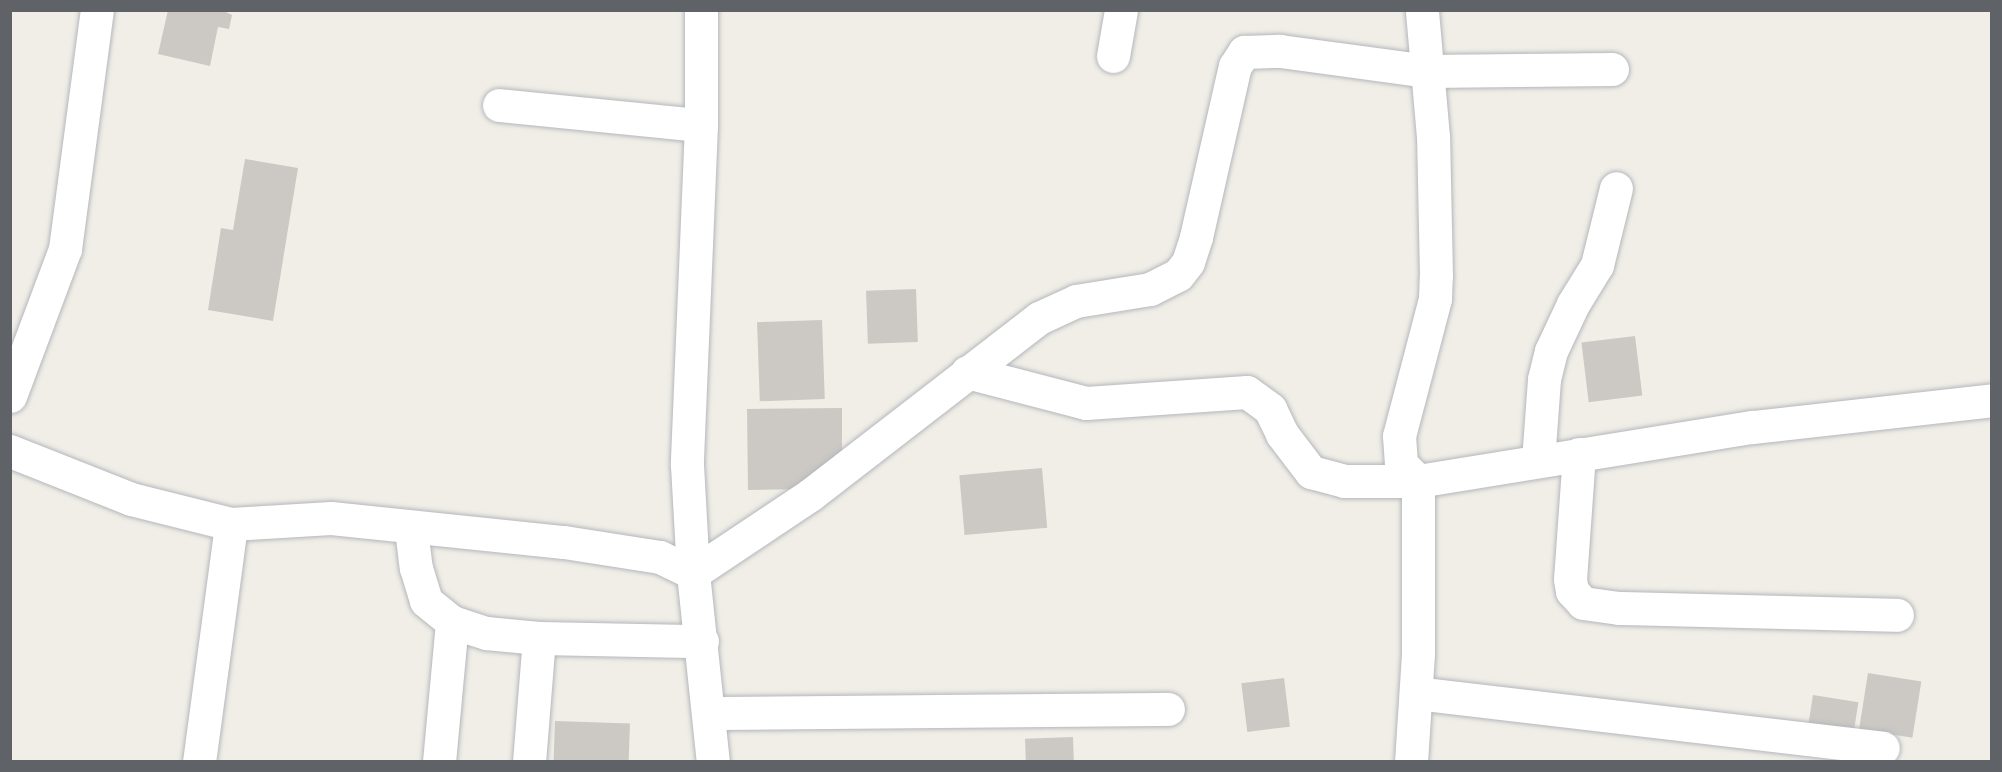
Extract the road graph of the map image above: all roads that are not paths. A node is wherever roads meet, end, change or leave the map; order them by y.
1 (97, 10) edge
2 (701, 10) edge
3 (1121, 10) edge
4 (1422, 10) edge
5 (1113, 56) dead end
6 (1612, 69) dead end
7 (1427, 71) junction
8 (499, 105) dead end
9 (701, 125) junction
10 (1616, 188) dead end
11 (967, 372) junction
12 (10, 396) edge
13 (1992, 400) edge
14 (10, 451) edge
15 (1579, 454) junction
16 (1538, 461) junction
17 (1418, 481) junction
18 (231, 524) junction
19 (411, 529) junction
20 (693, 573) junction
21 (1897, 615) dead end
22 (452, 622) junction
23 (539, 638) junction
24 (702, 641) junction
25 (1416, 693) junction
26 (1168, 709) dead end
27 (710, 713) junction
28 (1883, 748) dead end
29 (199, 762) edge
30 (439, 762) edge
31 (529, 762) edge
32 (713, 762) edge
33 (1412, 762) edge

1 - 12 street
2 - 9 street
3 - 5 street
4 - 7 street
6 - 7 street
7 - 11 street
7 - 17 street
8 - 9 street
9 - 20 street
10 - 16 street
11 - 17 street
11 - 20 street
13 - 15 street
14 - 18 street
15 - 16 street
15 - 21 street
16 - 17 street
17 - 25 street
18 - 19 street
18 - 29 street
19 - 20 street
19 - 22 street
20 - 24 street
22 - 23 street
22 - 30 street
23 - 24 street
23 - 31 street
24 - 27 street
25 - 28 street
25 - 33 street
26 - 27 street
27 - 32 street

